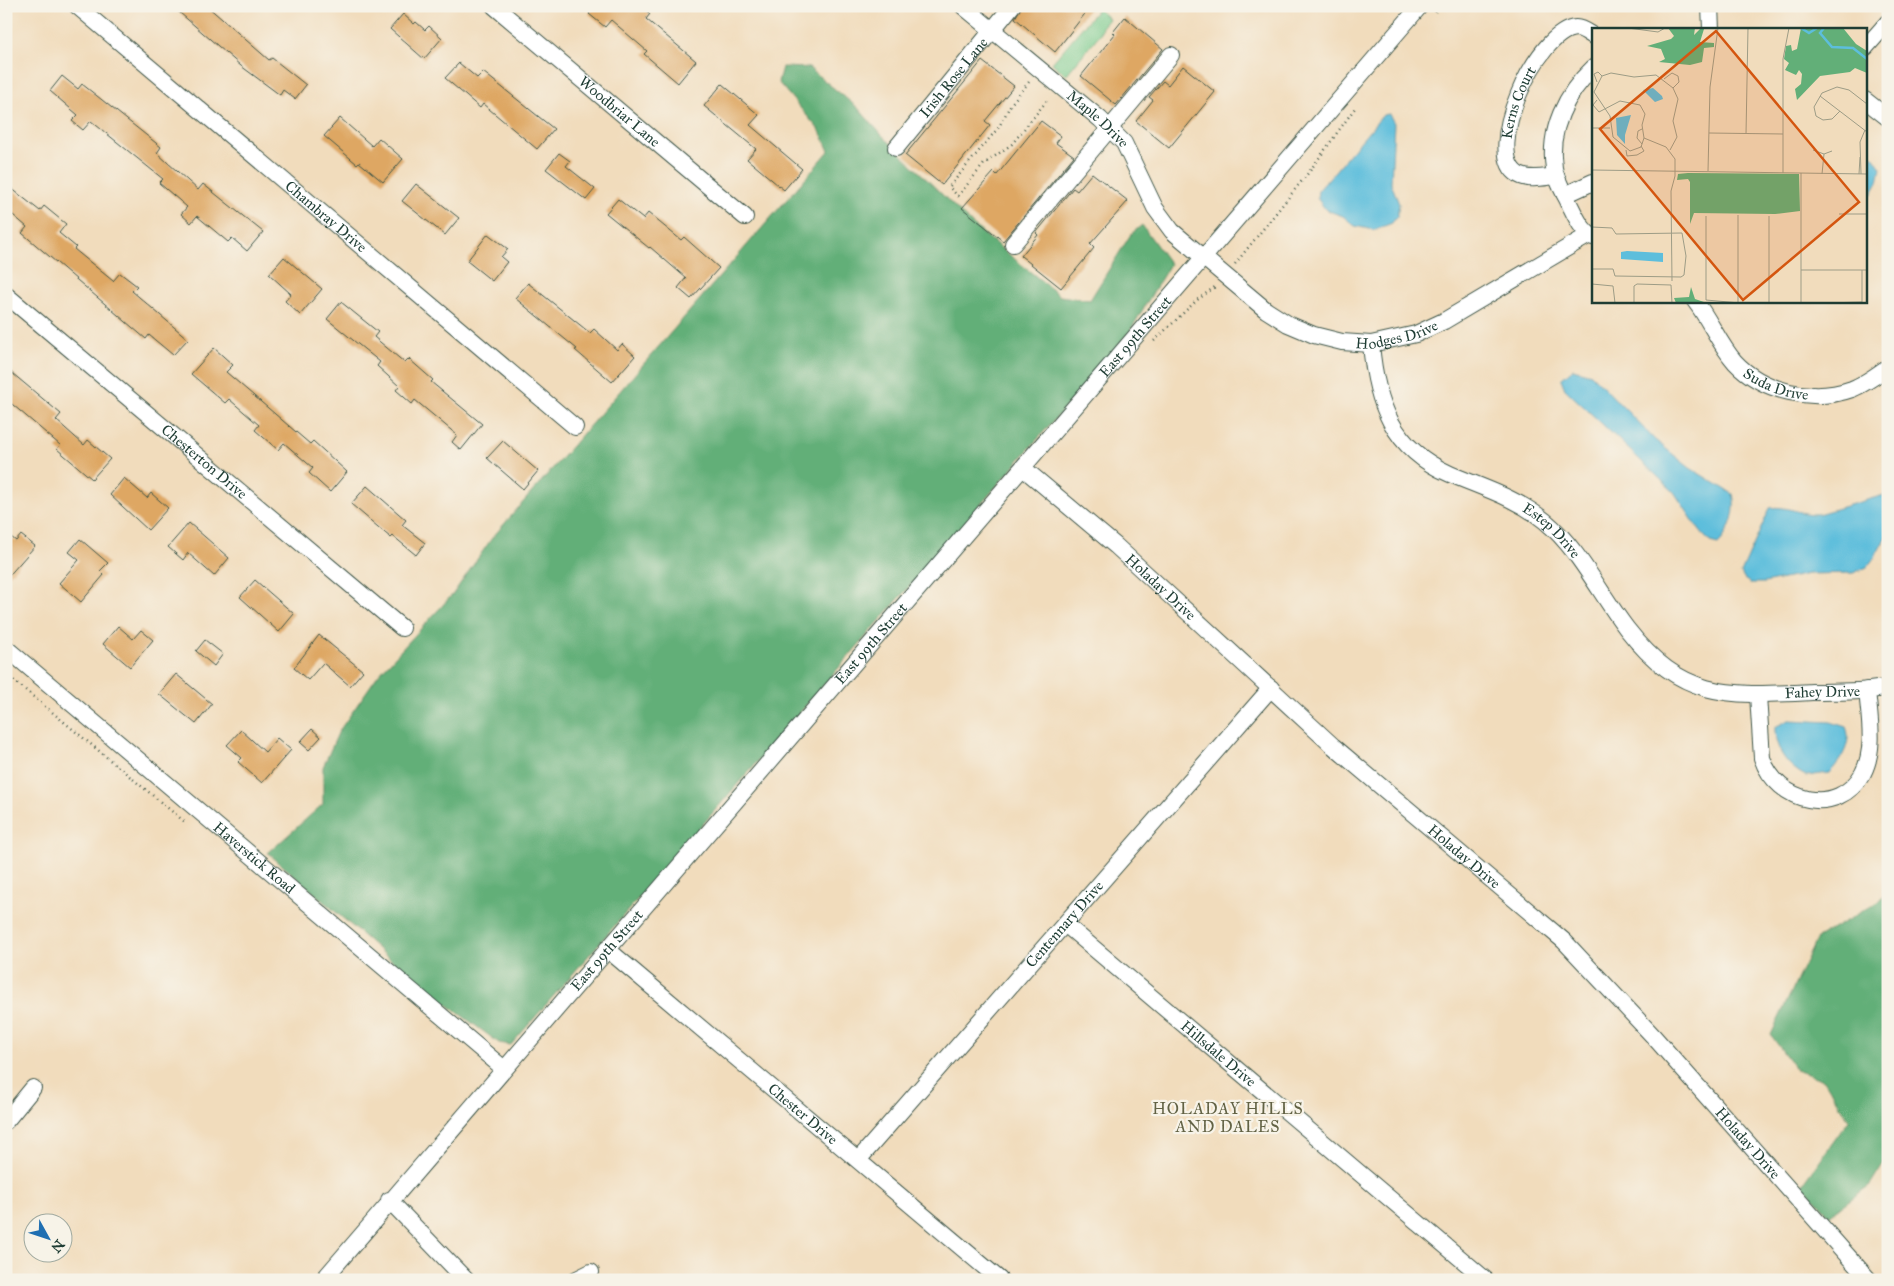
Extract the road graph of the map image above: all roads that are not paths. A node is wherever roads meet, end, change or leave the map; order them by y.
1 (77, 6) edge
2 (494, 6) edge
3 (963, 6) edge
4 (1012, 6) edge
5 (1710, 6) edge
6 (1426, 11) edge
7 (1888, 22) edge
8 (1711, 28) edge
9 (992, 30) junction
10 (1592, 36) edge
11 (1866, 47) edge
12 (1171, 55) dead end
13 (1592, 69) edge
14 (1866, 101) edge
15 (1888, 118) edge
16 (1110, 130) junction
17 (896, 148) dead end
18 (1556, 176) junction
19 (1592, 182) edge
20 (1565, 195) junction
21 (745, 217) dead end
22 (1591, 236) edge
23 (1013, 244) dead end
24 (1203, 258) junction
25 (6, 295) edge
26 (1697, 302) edge
27 (1370, 344) junction
28 (1888, 367) edge
29 (575, 427) dead end
30 (1023, 468) junction
31 (402, 628) dead end
32 (6, 648) edge
33 (1888, 687) edge
34 (1271, 688) junction
35 (1867, 690) junction
36 (1758, 695) junction
37 (1065, 924) junction
38 (607, 949) junction
39 (503, 1068) junction
40 (33, 1088) dead end
41 (6, 1120) edge
42 (859, 1159) junction
43 (390, 1200) junction
44 (591, 1272) dead end
45 (323, 1280) edge
46 (466, 1280) edge
47 (575, 1280) edge
48 (1000, 1280) edge
49 (1486, 1280) edge
50 (1869, 1280) edge

1 - 29 street, Chambray Drive
2 - 21 street, Woodbriar Lane
3 - 9 street, Maple Drive
4 - 9 street, Irish Rose Lane
5 - 8 street
6 - 24 street, East 99th Street
7 - 11 street
9 - 16 street, Maple Drive
9 - 17 street, Irish Rose Lane
10 - 18 street, Kerns Court
12 - 16 street
13 - 18 street
14 - 15 street
16 - 23 street
16 - 24 street, Maple Drive
18 - 20 street
19 - 20 street
20 - 22 street
22 - 27 street, Hodges Drive
24 - 27 street, Hodges Drive
24 - 30 street, East 99th Street
25 - 31 street, Chesterton Drive
26 - 28 street, Suda Drive
27 - 36 street, Estep Drive
30 - 34 street, Holaday Drive
30 - 38 street, East 99th Street
32 - 39 street, Haverstick Road
33 - 35 street, Fahey Drive
34 - 37 street, Centennary Drive
34 - 50 street, Holaday Drive
35 - 36 street, Fahey Drive
35 - 36 street
37 - 42 street, Centennary Drive
37 - 49 street, Hillsdale Drive
38 - 39 street, East 99th Street
38 - 42 street, Chester Drive
39 - 43 street, East 99th Street
40 - 41 street
42 - 48 street, Chester Drive
43 - 45 street, East 99th Street
43 - 46 street
44 - 47 street

